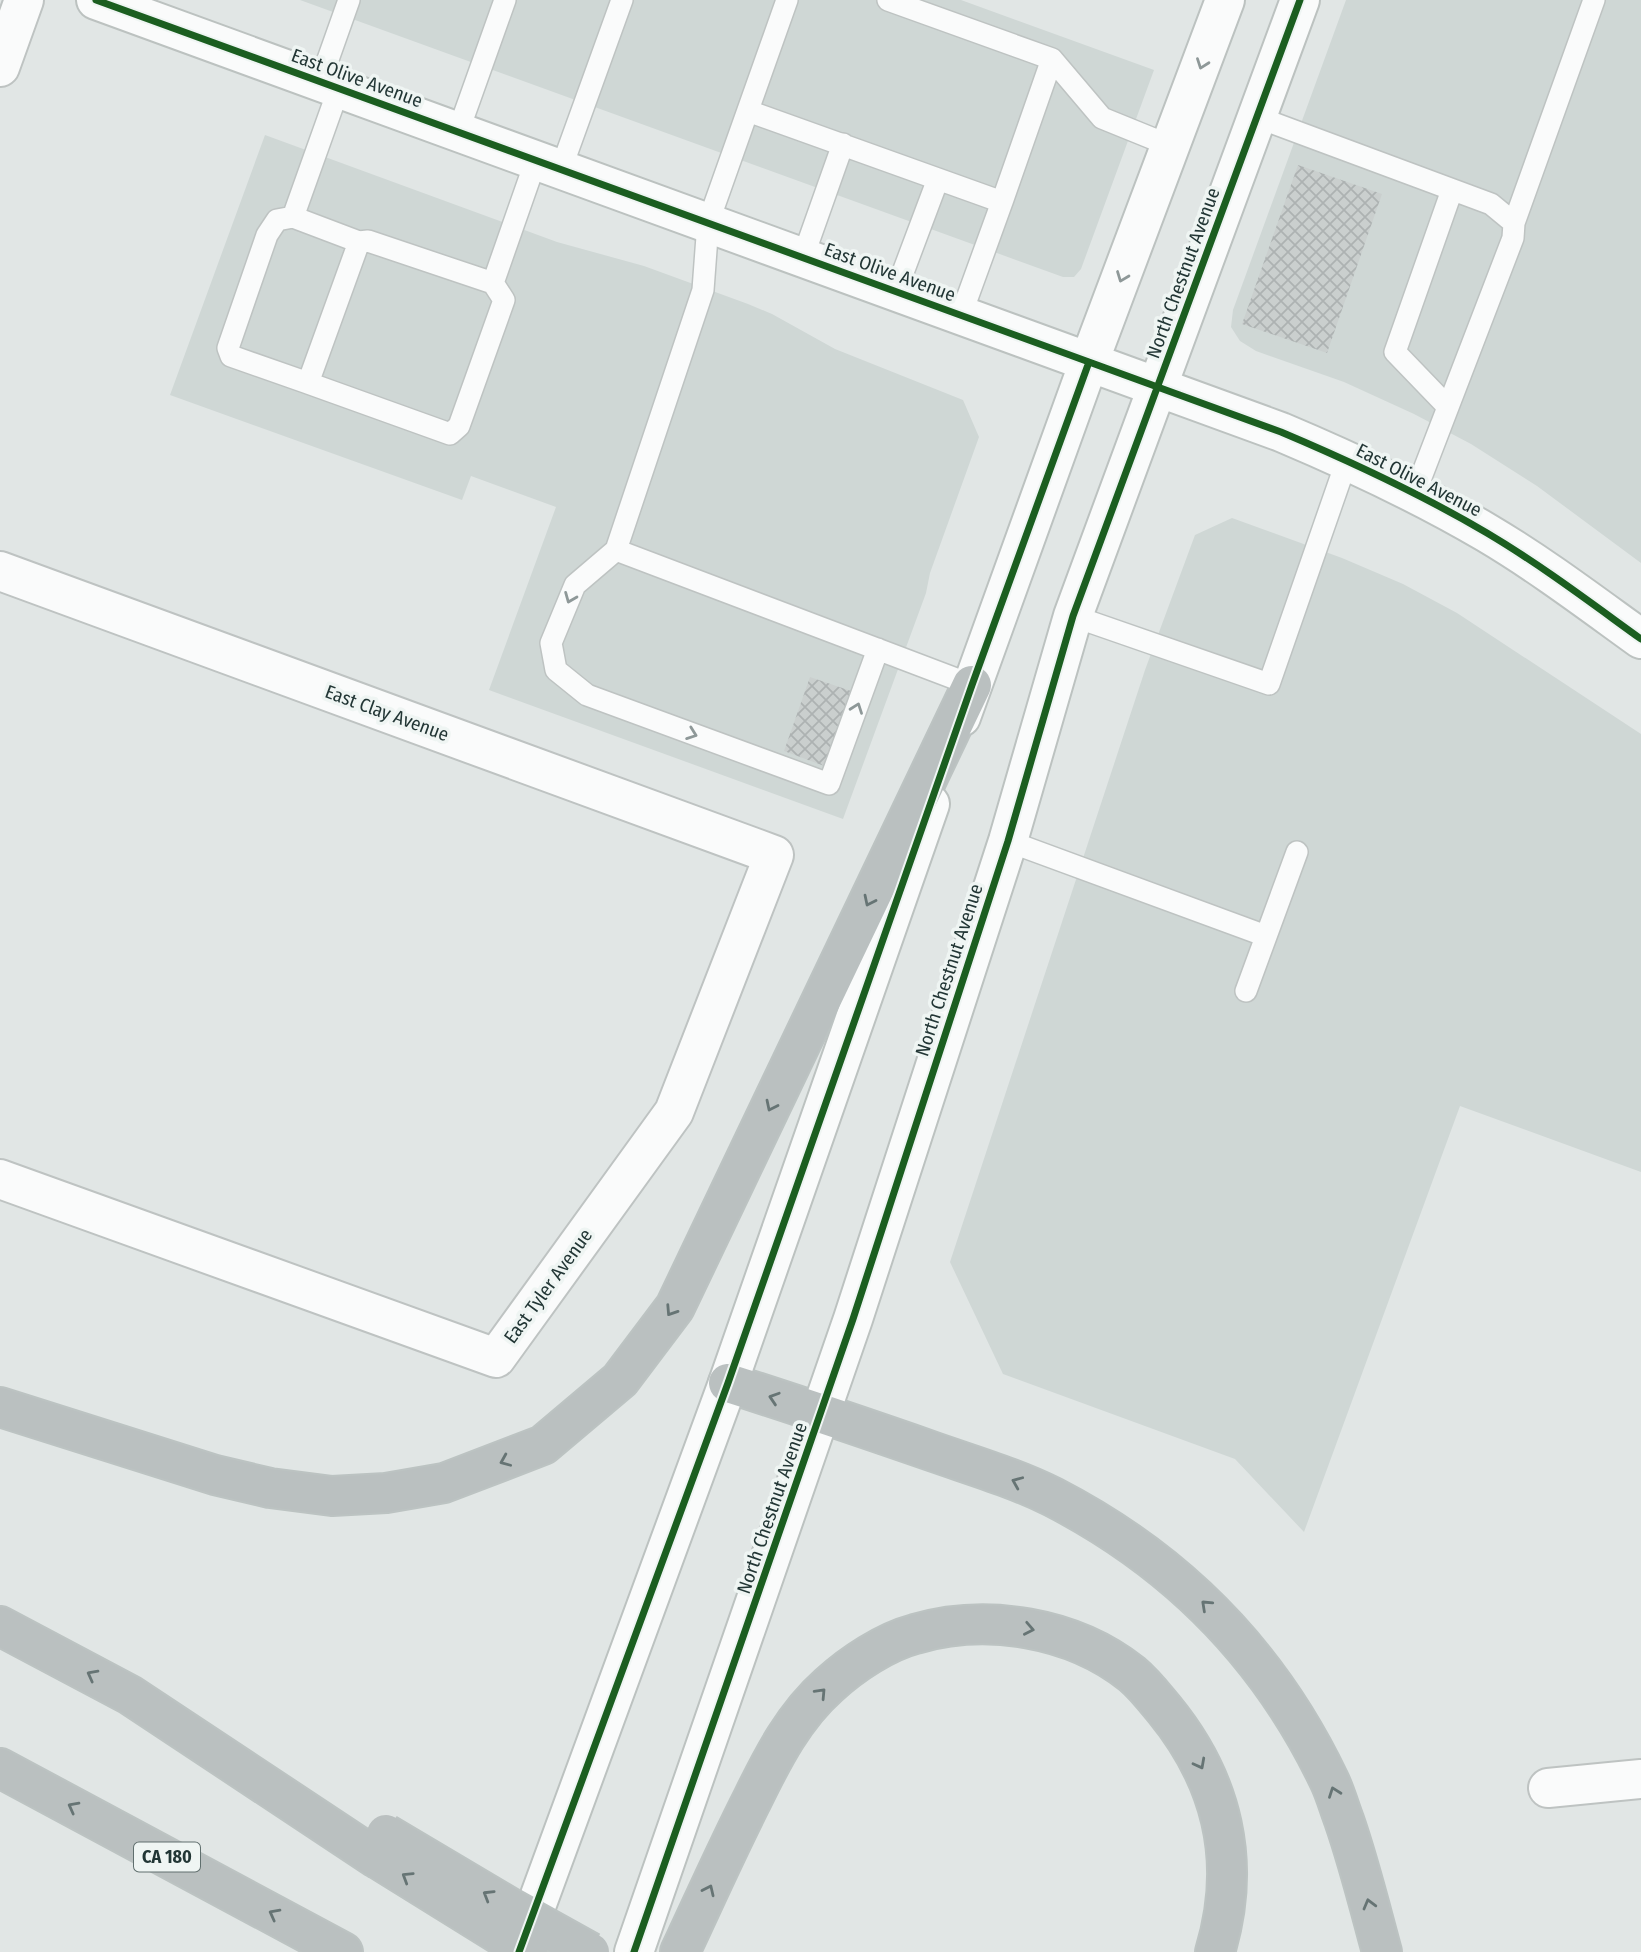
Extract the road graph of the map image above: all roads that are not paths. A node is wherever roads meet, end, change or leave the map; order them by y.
1 (24, 0) edge
2 (96, 0) edge
3 (349, 0) edge
4 (505, 0) edge
5 (622, 0) edge
6 (787, 0) edge
7 (888, 0) edge
8 (1225, 0) edge
9 (1300, 0) edge
10 (1594, 0) edge
11 (1052, 59) junction
12 (0, 67) edge
13 (330, 85) junction
14 (748, 111) junction
15 (1257, 117) junction
16 (458, 132) junction
17 (843, 144) junction
18 (1171, 146) junction
19 (549, 165) junction
20 (938, 179) junction
21 (1452, 190) junction
22 (1002, 202) junction
23 (293, 217) junction
24 (708, 223) junction
25 (1514, 223) junction
26 (359, 242) junction
27 (803, 257) junction
28 (493, 283) junction
29 (896, 291) junction
30 (961, 315) junction
31 (1089, 362) junction
32 (308, 383) junction
33 (1158, 387) junction
34 (1448, 407) junction
35 (1347, 460) junction
36 (1415, 493) junction
37 (616, 550) junction
38 (0, 571) edge
39 (1073, 616) junction
40 (1641, 639) edge
41 (878, 649) junction
42 (972, 685) junction
43 (1008, 841) junction
44 (1297, 852) dead end
45 (774, 855) joint
46 (1265, 936) junction
47 (1246, 991) dead end
48 (0, 1180) edge
49 (728, 1383) junction
50 (0, 1407) edge
51 (821, 1413) junction
52 (0, 1626) edge
53 (0, 1768) edge
54 (1641, 1779) edge
55 (1548, 1788) dead end
56 (381, 1846) junction
57 (338, 1949) edge
58 (519, 1952) edge
59 (528, 1952) edge
60 (590, 1952) edge
61 (634, 1952) edge
62 (680, 1952) edge
63 (1215, 1952) edge
64 (1382, 1952) edge

1 - 12 main road
2 - 13 main road, East Olive Avenue
3 - 13 lane
4 - 16 lane
5 - 19 lane
6 - 14 lane
7 - 11 lane
8 -> 18 main road
9 - 15 main road, North Chestnut Avenue
10 - 25 lane
11 - 18 lane
11 - 22 lane
13 - 16 main road, East Olive Avenue
13 - 23 lane
14 - 17 lane
14 - 24 lane
15 - 21 lane
15 - 33 main road, North Chestnut Avenue
16 - 19 main road, East Olive Avenue
17 - 20 lane
17 - 27 lane
18 -> 31 main road
19 - 24 main road, East Olive Avenue
19 - 28 lane
20 - 22 lane
20 - 29 lane
21 - 25 lane
21 - 34 lane
22 - 30 lane
23 - 26 lane
23 - 32 lane
24 - 27 main road, East Olive Avenue
24 - 37 lane
25 - 34 lane
26 - 28 lane
26 - 32 lane
27 - 29 main road, East Olive Avenue
28 - 32 lane
29 - 30 main road, East Olive Avenue
30 - 31 main road, East Olive Avenue
31 - 33 main road, East Olive Avenue
31 - 42 main road
33 - 35 main road, East Olive Avenue
33 - 39 main road, North Chestnut Avenue
34 - 36 lane
35 - 36 main road, East Olive Avenue
35 - 39 lane
36 - 40 main road, East Olive Avenue
37 - 41 lane
37 -> 41 lane
38 - 45 main road, East Clay Avenue
39 - 43 main road, North Chestnut Avenue
41 - 42 lane
42 - 49 main road
42 -> 50 highway
43 - 46 lane
43 - 51 main road, North Chestnut Avenue
44 - 46 lane
45 - 48 main road, East Tyler Avenue
46 - 47 lane
51 -> 49 highway
49 - 58 main road
51 - 61 main road, North Chestnut Avenue
64 -> 51 highway
56 -> 52 highway
57 -> 53 highway, CA 180
54 - 55 main road
59 -> 56 highway, bridge
60 -> 56 highway, bridge
62 -> 63 highway

